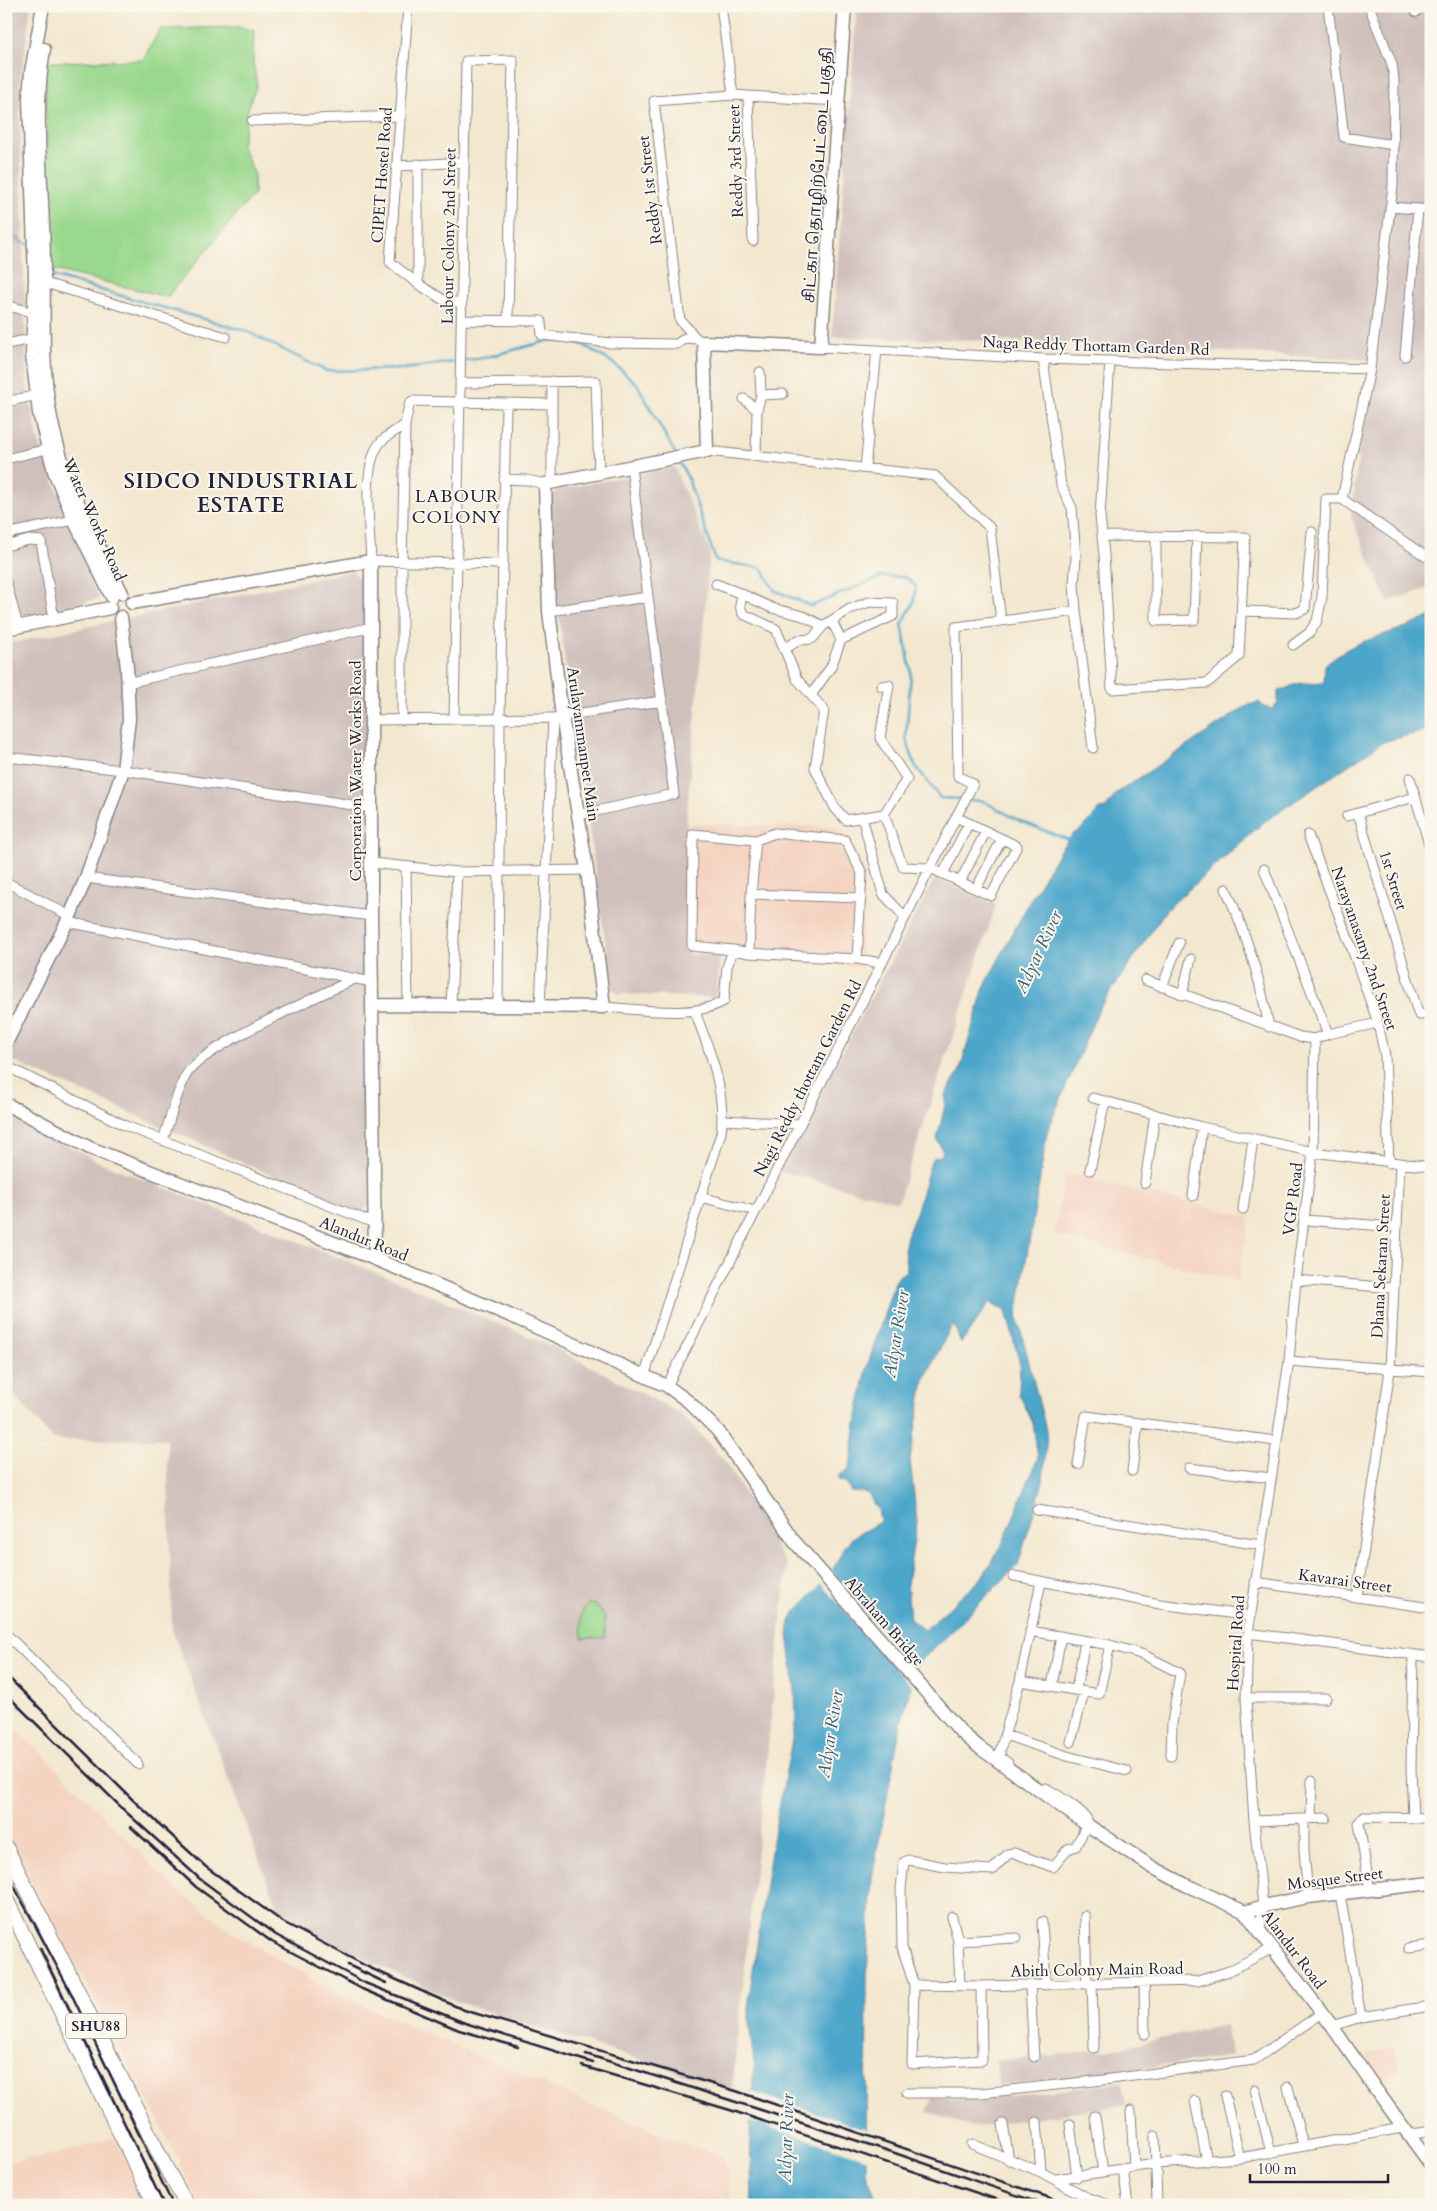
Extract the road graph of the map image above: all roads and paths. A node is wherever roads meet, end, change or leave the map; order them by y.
1 (43, 6) edge
2 (52, 6) edge
3 (408, 6) edge
4 (720, 6) edge
5 (845, 6) edge
6 (1328, 6) edge
7 (1369, 6) edge
8 (733, 95) junction
9 (748, 96) junction
10 (839, 101) junction
11 (401, 116) junction
12 (252, 121) dead end
13 (1394, 146) junction
14 (464, 162) junction
15 (418, 164) junction
16 (398, 166) junction
17 (1390, 208) junction
18 (1418, 209) junction
19 (1431, 210) edge
20 (753, 241) dead end
21 (40, 264) junction
22 (42, 280) junction
23 (418, 284) junction
24 (462, 302) junction
25 (6, 306) edge
26 (39, 314) junction
27 (462, 320) junction
28 (508, 320) junction
29 (226, 337) dead end
30 (32, 339) junction
31 (701, 341) junction
32 (6, 344) edge
33 (821, 347) junction
34 (877, 350) junction
35 (1405, 356) dead end
36 (1043, 359) junction
37 (1110, 361) junction
38 (1370, 369) junction
39 (760, 372) dead end
40 (552, 381) junction
41 (461, 383) junction
42 (783, 394) dead end
43 (37, 395) junction
44 (761, 395) junction
45 (744, 399) dead end
46 (6, 402) edge
47 (460, 402) junction
48 (506, 404) junction
49 (552, 404) junction
50 (757, 410) junction
51 (405, 425) junction
52 (47, 449) junction
53 (707, 451) junction
54 (756, 456) junction
55 (6, 459) edge
56 (631, 467) junction
57 (865, 468) junction
58 (59, 469) junction
59 (599, 474) junction
60 (504, 479) junction
61 (549, 483) junction
62 (1342, 499) junction
63 (74, 520) junction
64 (1312, 532) dead end
65 (6, 534) edge
66 (1102, 536) junction
67 (1156, 536) junction
68 (1197, 536) junction
69 (6, 546) edge
70 (1431, 552) edge
71 (371, 561) junction
72 (402, 562) junction
73 (457, 563) junction
74 (502, 564) junction
75 (6, 582) edge
76 (716, 584) dead end
77 (742, 594) junction
78 (648, 597) junction
79 (115, 599) junction
80 (132, 603) junction
81 (549, 611) junction
82 (1076, 611) junction
83 (1242, 611) junction
84 (121, 616) junction
85 (54, 619) junction
86 (832, 621) junction
87 (1001, 621) junction
88 (823, 626) junction
89 (372, 627) junction
90 (12, 628) edge
91 (841, 640) junction
92 (1293, 645) dead end
93 (784, 650) junction
94 (127, 683) junction
95 (881, 686) dead end
96 (811, 695) junction
97 (662, 701) junction
98 (558, 717) junction
99 (500, 718) junction
100 (402, 719) junction
101 (454, 719) junction
102 (370, 720) junction
103 (1093, 748) dead end
104 (6, 757) edge
105 (123, 770) junction
106 (1410, 778) dead end
107 (1415, 797) junction
108 (372, 808) junction
109 (1358, 813) junction
110 (884, 814) junction
111 (578, 815) junction
112 (1347, 816) dead end
113 (862, 817) junction
114 (956, 817) junction
115 (969, 823) junction
116 (986, 831) junction
117 (1308, 835) dead end
118 (1002, 838) junction
119 (756, 840) junction
120 (1431, 850) edge
121 (372, 863) junction
122 (406, 867) junction
123 (930, 868) junction
124 (1264, 869) dead end
125 (587, 870) junction
126 (457, 872) junction
127 (498, 872) junction
128 (546, 872) junction
129 (943, 874) junction
130 (86, 878) junction
131 (6, 882) edge
132 (960, 882) junction
133 (1226, 888) dead end
134 (976, 889) junction
135 (751, 894) junction
136 (861, 898) junction
137 (371, 916) junction
138 (905, 917) junction
139 (69, 919) junction
140 (1179, 943) dead end
141 (733, 950) junction
142 (749, 953) junction
143 (857, 959) junction
144 (1191, 959) dead end
145 (882, 964) junction
146 (354, 978) junction
147 (1145, 980) dead end
148 (372, 982) junction
149 (1162, 988) junction
150 (1182, 995) junction
151 (451, 1005) junction
152 (372, 1006) junction
153 (408, 1006) junction
154 (498, 1006) junction
155 (540, 1007) junction
156 (604, 1007) junction
157 (695, 1012) junction
158 (1431, 1013) edge
159 (1378, 1023) junction
160 (1269, 1026) junction
161 (1328, 1034) junction
162 (1315, 1040) junction
163 (6, 1043) edge
164 (6, 1066) edge
165 (1093, 1098) dead end
166 (1105, 1101) junction
167 (6, 1104) edge
168 (1156, 1114) junction
169 (723, 1120) junction
170 (800, 1124) junction
171 (1202, 1127) junction
172 (1253, 1139) junction
173 (163, 1140) junction
174 (1313, 1152) junction
175 (1389, 1162) junction
176 (1400, 1164) junction
177 (1431, 1167) edge
178 (1090, 1170) dead end
179 (1145, 1182) dead end
180 (1193, 1196) dead end
181 (700, 1198) junction
182 (1242, 1209) dead end
183 (756, 1211) junction
184 (1305, 1220) junction
185 (374, 1224) junction
186 (1397, 1227) junction
187 (374, 1259) junction
188 (1296, 1280) junction
189 (1393, 1288) junction
190 (1289, 1361) junction
191 (1390, 1370) junction
192 (1431, 1372) edge
193 (644, 1377) junction
194 (667, 1386) junction
195 (704, 1415) joint
196 (1138, 1423) junction
197 (1276, 1441) junction
198 (1078, 1464) dead end
199 (1189, 1468) dead end
200 (1132, 1471) dead end
201 (1271, 1478) junction
202 (1037, 1510) dead end
203 (1260, 1545) junction
204 (1014, 1576) dead end
205 (1041, 1582) junction
206 (1255, 1582) junction
207 (1357, 1597) junction
208 (1431, 1608) edge
209 (1251, 1616) junction
210 (1030, 1631) junction
211 (1248, 1633) junction
212 (6, 1634) edge
213 (1061, 1636) junction
214 (1084, 1641) junction
215 (1110, 1645) junction
216 (1413, 1656) junction
217 (1431, 1657) edge
218 (1020, 1680) junction
219 (1052, 1686) junction
220 (1080, 1691) junction
221 (1246, 1698) junction
222 (1326, 1698) dead end
223 (1005, 1735) junction
224 (1071, 1742) dead end
225 (1170, 1756) dead end
226 (138, 1764) dead end
227 (1128, 1771) dead end
228 (1312, 1781) dead end
229 (1075, 1816) joint
230 (1326, 1818) dead end
231 (1413, 1818) junction
232 (1431, 1818) edge
233 (1304, 1819) junction
234 (1254, 1821) junction
235 (1086, 1824) junction
236 (6, 1847) edge
237 (1431, 1883) edge
238 (1370, 1891) junction
239 (1340, 1894) junction
240 (1308, 1897) junction
241 (6, 1898) edge
242 (1263, 1906) junction
243 (1246, 1912) junction
244 (1085, 1916) dead end
245 (952, 1917) dead end
246 (1042, 1922) dead end
247 (1260, 1929) junction
248 (1017, 1938) dead end
249 (958, 1941) junction
250 (1431, 1945) edge
251 (1273, 1948) junction
252 (1409, 1948) dead end
253 (1090, 1983) junction
254 (1144, 1983) junction
255 (914, 1985) junction
256 (1046, 1985) junction
257 (960, 1986) junction
258 (981, 1986) junction
259 (1030, 1986) junction
260 (1431, 2006) edge
261 (1322, 2013) junction
262 (1361, 2017) junction
263 (1332, 2026) junction
264 (1145, 2034) dead end
265 (1094, 2048) dead end
266 (1034, 2057) dead end
267 (1288, 2087) dead end
268 (1255, 2088) dead end
269 (907, 2093) dead end
270 (1225, 2096) dead end
271 (1195, 2102) dead end
272 (1130, 2111) dead end
273 (1095, 2116) dead end
274 (1037, 2122) dead end
275 (1003, 2124) dead end
276 (1070, 2124) dead end
277 (1405, 2132) junction
278 (1431, 2132) edge
279 (1155, 2136) dead end
280 (972, 2144) dead end
281 (1303, 2146) junction
282 (1270, 2153) junction
283 (1240, 2158) junction
284 (1009, 2160) junction
285 (1207, 2161) junction
286 (1155, 2164) junction
287 (1431, 2165) edge
288 (1134, 2167) junction
289 (1123, 2170) junction
290 (1041, 2172) junction
291 (1103, 2172) junction
292 (1077, 2177) junction
293 (1056, 2179) junction
294 (155, 2205) edge
295 (187, 2205) edge
296 (1110, 2205) edge
297 (1128, 2205) edge
298 (1157, 2205) edge

1 - 21 main road
2 - 21 main road
3 - 11 street, CIPET Hostel Road
4 - 8 street
5 - 10 main road, சிட்கா தொழிற்பேட்டை பகுதி
6 - 13 street
7 - 13 street
8 - 9 street, Reddy 3rd Street
8 - 31 street, Reddy 1st Street
9 - 10 street
9 - 20 street, Reddy 3rd Street
10 - 33 main road, சிட்கா தொழிற்பேட்டை பகுதி
11 - 12 street
11 - 16 street, CIPET Hostel Road
13 - 17 street
14 - 15 street
14 - 24 street, Labour Colony 2nd Street
14 - 28 street, Labour Colony 2nd Street
15 - 16 street
15 - 23 street
16 - 23 street, CIPET Hostel Road
17 - 18 street
17 - 38 street
18 - 19 street
18 - 35 street
21 - 22 main road, Water Works Road
22 - 26 main road, Water Works Road
22 - 29 street
23 - 24 street, CIPET Hostel Road
24 - 27 street, Labour Colony 2nd Street
25 - 26 street
26 - 30 main road, Water Works Road
26 - 58 main road, Water Works Road
27 - 28 street
27 - 41 street, Labour Colony 2nd Street
28 - 31 street
30 - 32 street
30 - 43 main road, Water Works Road
31 - 33 main road
31 - 53 main road
33 - 34 street, Naga Reddy Thottam Garden Rd
34 - 36 street, Naga Reddy Thottam Garden Rd
34 - 57 street
36 - 37 street, Naga Reddy Thottam Garden Rd
36 - 82 street
37 - 38 street, Naga Reddy Thottam Garden Rd
37 - 66 street
38 - 62 street
39 - 44 street
40 - 41 street
40 - 49 street
40 - 59 street
41 - 47 street, Labour Colony 2nd Street
42 - 44 street
43 - 46 street
43 - 52 main road, Water Works Road
44 - 50 street
45 - 50 street
47 - 48 street
47 - 51 street
47 - 73 street, Labour Colony 2nd Street
48 - 49 street
48 - 60 street
49 - 61 street
50 - 54 street
51 - 71 street
51 - 72 street
52 - 55 street
52 - 58 main road, Water Works Road
53 - 54 street
53 - 56 main road
54 - 57 street
56 - 59 main road
56 - 78 street
57 - 87 street
58 - 63 main road, Water Works Road
58 - 79 main road, Water Works Road
59 - 61 main road
60 - 61 street
60 - 74 street
61 - 81 main road, Arulayammanpet Main
62 - 70 street
62 - 92 street
63 - 65 street
63 - 79 main road, Water Works Road
64 - 83 street
66 - 67 street
66 - 83 street
67 - 68 street
67 - 68 street
68 - 83 street
69 - 85 street
71 - 72 street
71 - 80 main road
71 - 89 main road, Corporation Water Works Road
72 - 73 street
72 - 100 street
73 - 74 street
73 - 101 street, Labour Colony 2nd Street
74 - 99 street
75 - 90 street
76 - 77 street
77 - 88 street
77 - 93 street
78 - 81 street
78 - 97 street
79 - 80 main road
79 - 84 main road
79 - 85 main road
80 - 84 main road
81 - 98 main road, Arulayammanpet Main
82 - 87 street
82 - 103 street
84 - 94 main road
85 - 90 main road
86 - 88 street
86 - 91 street
86 - 91 street
87 - 114 street, Nagi Reddy thottam Garden Rd
88 - 93 street
89 - 94 street
89 - 102 main road, Corporation Water Works Road
91 - 96 street
93 - 96 street
94 - 105 main road
95 - 110 street
96 - 113 street
97 - 98 street
97 - 111 street
98 - 99 street
98 - 111 main road, Arulayammanpet Main
98 - 128 street
99 - 101 street
99 - 127 street
100 - 101 street
100 - 102 street
102 - 108 main road, Corporation Water Works Road
104 - 105 street
105 - 108 street
105 - 130 main road
106 - 107 street
107 - 109 street
107 - 120 street
108 - 121 main road, Corporation Water Works Road
109 - 112 street
109 - 158 street, 1st Street
110 - 113 street
110 - 123 street
111 - 125 main road, Arulayammanpet Main
113 - 138 street
114 - 115 street
114 - 123 street, Nagi Reddy thottam Garden Rd
115 - 116 street
115 - 129 street
116 - 118 street
116 - 132 street
117 - 159 street, Narayanasamy 2nd Street
118 - 134 street
118 - 134 street
119 - 135 street
119 - 136 street
119 - 141 street
121 - 122 street
121 - 137 main road, Corporation Water Works Road
122 - 126 street
122 - 153 street
123 - 129 street
123 - 138 street, Nagi Reddy thottam Garden Rd
124 - 161 street
125 - 128 street
125 - 156 main road, Arulayammanpet Main
126 - 127 street
126 - 151 street
127 - 128 street
127 - 154 street
128 - 155 street
129 - 132 street
130 - 137 street
130 - 139 main road
131 - 139 street
132 - 134 street
133 - 160 street
135 - 136 street
135 - 142 street
136 - 143 street
137 - 148 main road, Corporation Water Works Road
138 - 145 street, Nagi Reddy thottam Garden Rd
139 - 146 street
139 - 163 main road
140 - 149 street
141 - 142 street
141 - 157 street
142 - 143 street
143 - 145 street
144 - 150 street
145 - 170 street, Nagi Reddy thottam Garden Rd
146 - 148 street
146 - 173 street
147 - 149 street
148 - 152 main road, Corporation Water Works Road
149 - 150 street
150 - 160 street
151 - 153 main road
151 - 154 main road
152 - 153 main road
152 - 185 main road, Corporation Water Works Road
154 - 155 main road
155 - 156 main road
156 - 157 street
157 - 169 street
159 - 161 street
159 - 175 street, Narayanasamy 2nd Street
160 - 162 street
161 - 162 street
162 - 174 street, VGP Road
164 - 173 street
165 - 166 street
166 - 168 street
166 - 178 street
167 - 187 main road, Alandur Road
168 - 171 street
168 - 179 street
169 - 170 street
169 - 181 street
170 - 183 street, Nagi Reddy thottam Garden Rd
171 - 172 street
171 - 180 street
172 - 174 street
172 - 182 street
173 - 185 street
174 - 175 street
174 - 184 street, VGP Road
175 - 176 street
176 - 177 street
176 - 186 street, Dhana Sekaran Street
181 - 183 street
181 - 193 street
183 - 194 street, Nagi Reddy thottam Garden Rd
184 - 186 street
184 - 188 street, VGP Road
185 - 187 main road, Corporation Water Works Road
186 - 189 street, Dhana Sekaran Street
187 - 193 main road, Alandur Road
188 - 189 street
188 - 190 street, VGP Road
189 - 191 street, Dhana Sekaran Street
190 - 191 street
190 - 197 street, Hospital Road
191 - 192 street
191 - 207 street, Dhana Sekaran Street
193 - 194 main road, Alandur Road
194 - 195 main road, Alandur Road
195 - 229 main road, Abraham Bridge
196 - 197 street
196 - 198 street
196 - 200 street
197 - 201 street, Hospital Road
199 - 201 street
201 - 203 street, Hospital Road
202 - 203 street
203 - 206 street, Hospital Road
204 - 205 street
205 - 209 street
205 - 210 street
206 - 207 street, Kavarai Street
206 - 209 street, Hospital Road
207 - 208 street, Kavarai Street
209 - 211 street, Hospital Road
210 - 213 street
210 - 218 street
211 - 216 street
211 - 221 street, Hospital Road
212 - 226 street
213 - 214 street
213 - 219 street
214 - 215 street
214 - 220 street
215 - 220 street
215 - 225 street
216 - 217 street
216 - 231 street
218 - 219 street
218 - 223 street
219 - 220 street
220 - 224 street
221 - 222 street
221 - 234 street, Hospital Road
223 - 227 street
223 - 235 street
228 - 233 street
229 - 235 main road, Alandur Road
230 - 233 street
231 - 232 street
231 - 238 street
233 - 234 street
233 - 240 street
234 - 242 street, Hospital Road
235 - 243 main road, Alandur Road
235 - 255 street
236 - 295 main road, SHU88
237 - 238 main road, Mosque Street
238 - 239 main road, Mosque Street
239 - 240 main road, Mosque Street
239 - 262 street
240 - 242 main road, Mosque Street
241 - 294 main road, SHU88
242 - 243 main road, Mosque Street
242 - 247 street, Hospital Road
243 - 247 main road, Alandur Road
244 - 253 street
245 - 249 street
246 - 256 street
247 - 251 main road, Alandur Road
248 - 249 street
249 - 257 street
250 - 252 street
251 - 254 street, Abith Colony Main Road
251 - 261 main road, Alandur Road
253 - 254 street, Abith Colony Main Road
253 - 256 street, Abith Colony Main Road
253 - 265 street
254 - 264 street
255 - 257 street, Abith Colony Main Road
255 - 258 street
256 - 259 street, Abith Colony Main Road
257 - 258 street, Abith Colony Main Road
258 - 259 street, Abith Colony Main Road
259 - 266 street
260 - 262 street
261 - 263 main road, Alandur Road
261 - 269 street
262 - 263 street
263 - 277 main road, Alandur Road
267 - 281 street
268 - 282 street
270 - 283 street
271 - 285 street
272 - 288 street
273 - 291 street
274 - 290 street
275 - 284 street
276 - 292 street
277 - 278 street
277 - 281 street
277 - 287 main road, Alandur Road
279 - 286 street
280 - 284 street
281 - 282 street
282 - 283 street
283 - 285 street
284 - 290 street
285 - 286 street
286 - 288 street
286 - 298 street
288 - 289 street
289 - 291 street
289 - 297 street
290 - 293 street
291 - 292 street
292 - 293 street
293 - 296 street

